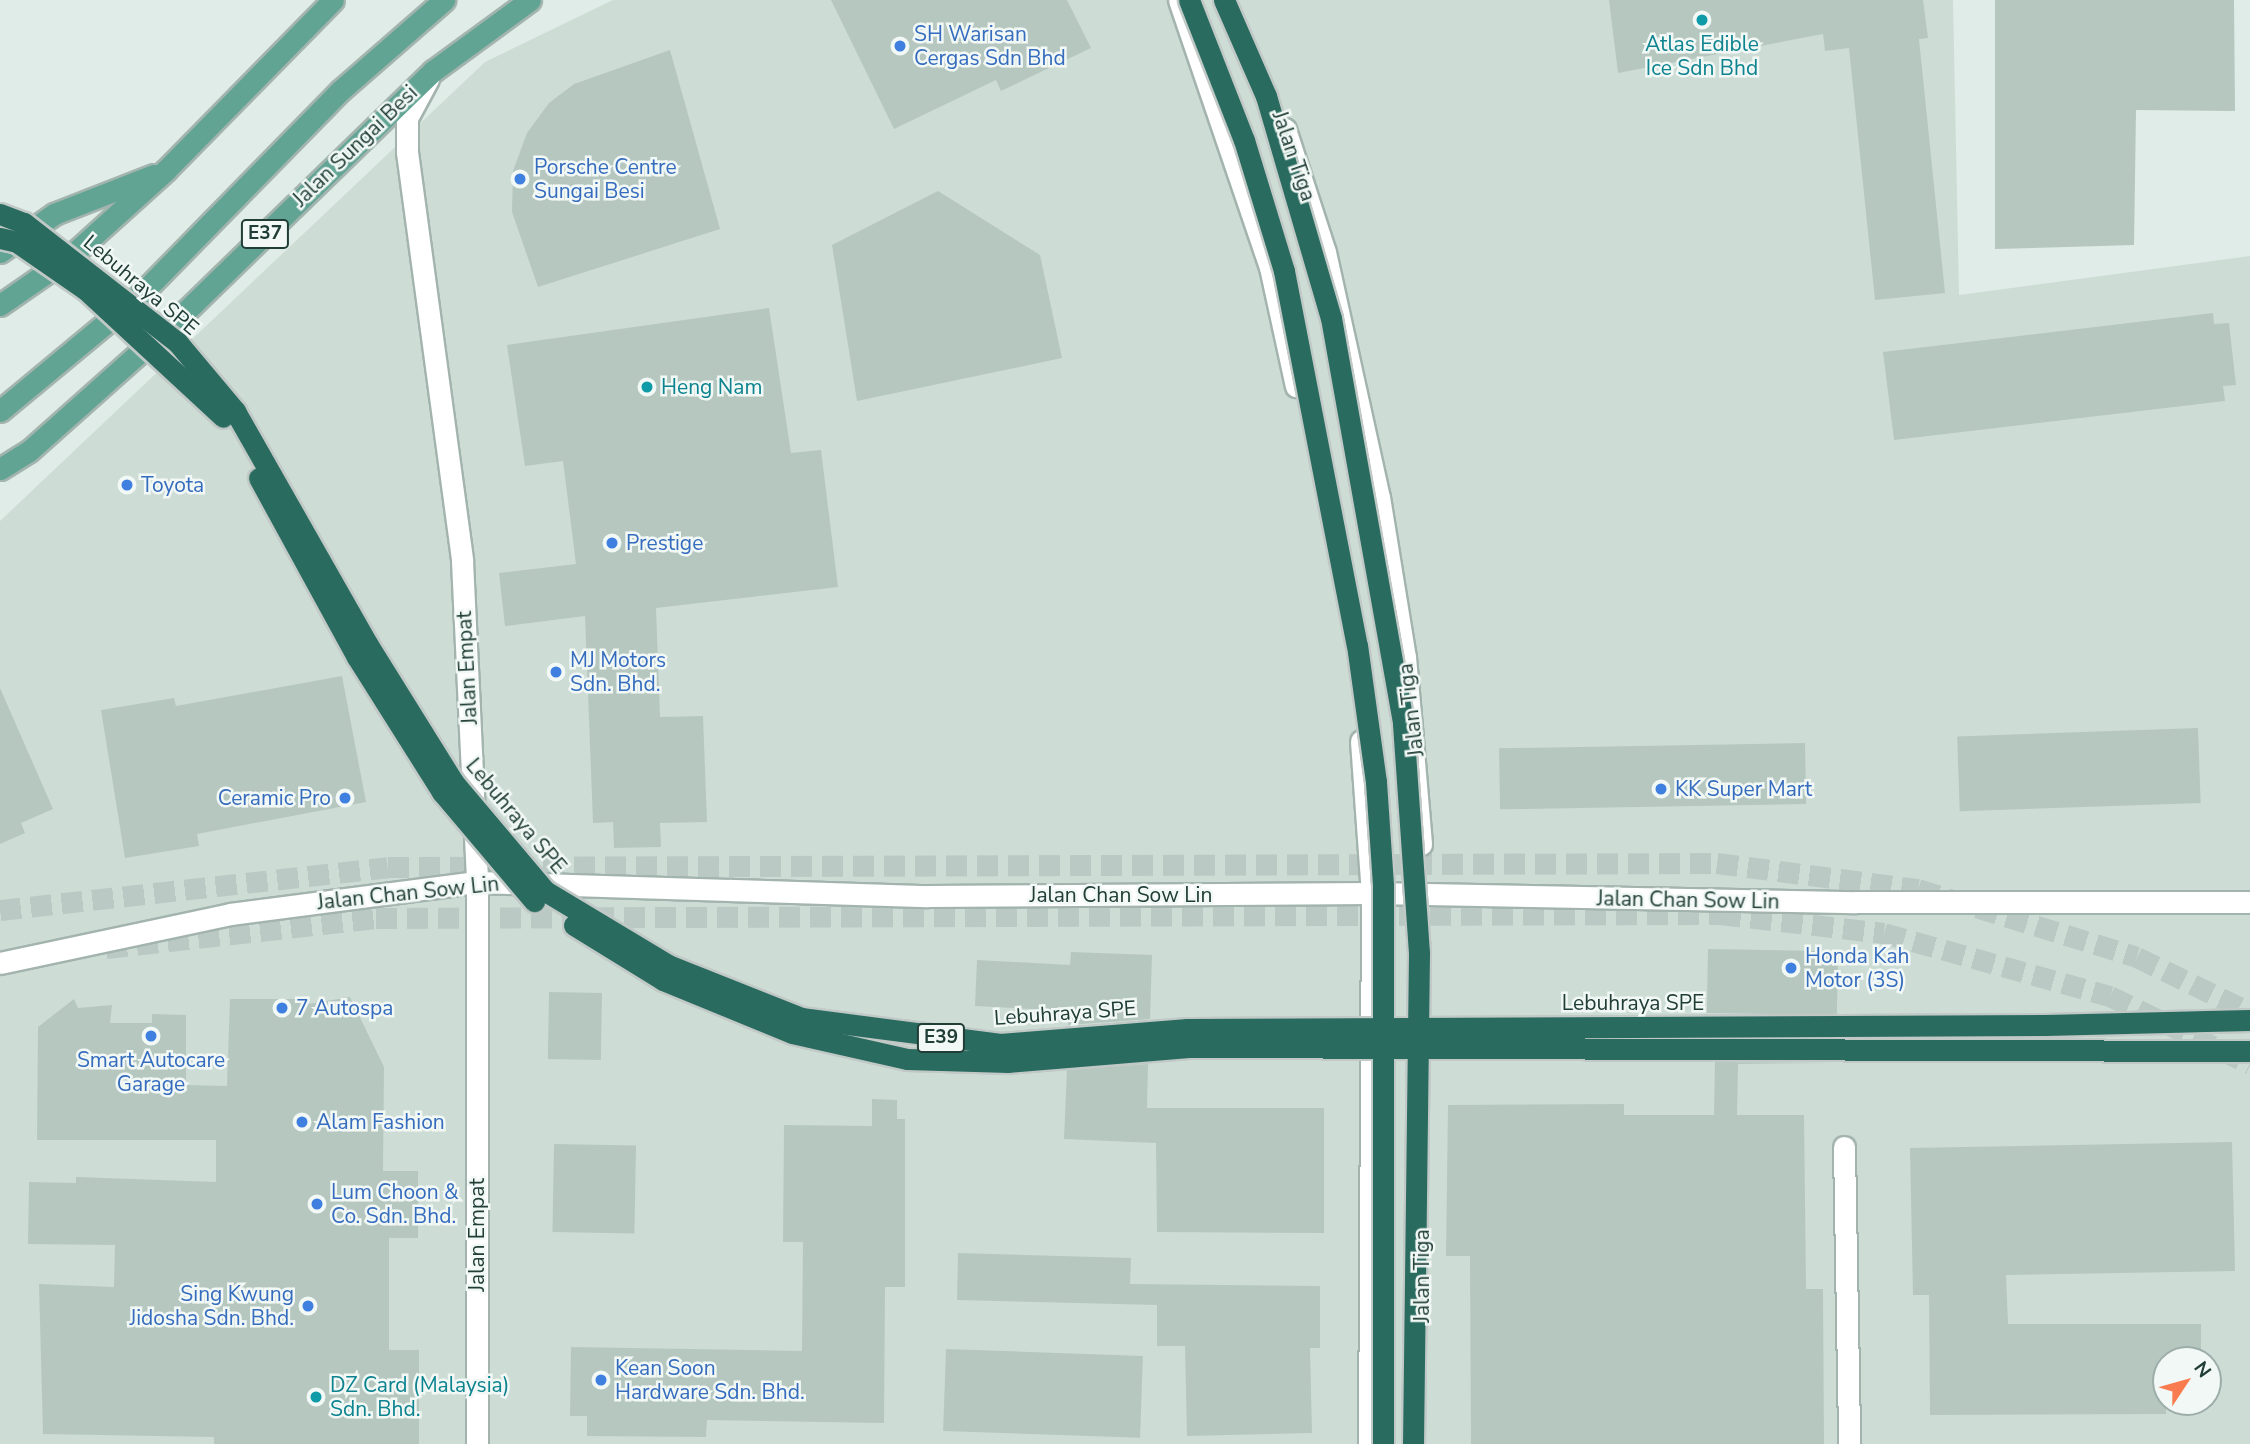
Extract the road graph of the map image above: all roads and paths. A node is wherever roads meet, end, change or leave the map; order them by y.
1 (333, 0) edge
2 (443, 0) edge
3 (530, 0) edge
4 (1179, 0) edge
5 (1189, 0) edge
6 (1224, 0) edge
7 (1233, 0) edge
8 (433, 71) junction
9 (166, 170) junction
10 (0, 214) edge
11 (0, 237) edge
12 (0, 252) edge
13 (0, 305) edge
14 (0, 411) edge
15 (0, 469) edge
16 (477, 882) junction
17 (1372, 893) junction
18 (1425, 896) junction
19 (2250, 902) edge
20 (0, 963) edge
21 (2250, 1020) edge
22 (2250, 1051) edge
23 (1844, 1147) dead end
24 (477, 1444) edge
25 (1369, 1444) edge
26 (1383, 1444) edge
27 (1413, 1444) edge
28 (1421, 1444) edge
29 (1849, 1444) edge

1 - 9 main road
2 - 14 main road
3 - 8 main road, Jalan Sungai Besi / E37
4 - 17 street
5 - 26 highway, bridge
6 - 27 highway, bridge
7 - 18 street, Jalan Tiga
8 - 15 main road, Jalan Sungai Besi / E37
8 - 16 street, Jalan Empat
9 - 12 main road
9 - 13 main road
10 - 21 highway, Lebuhraya SPE / E39, bridge
11 - 22 highway, Lebuhraya SPE / E39, bridge
16 - 17 street, Jalan Chan Sow Lin
16 - 20 street, Jalan Chan Sow Lin
16 - 24 street, Jalan Empat
17 - 18 street, Jalan Chan Sow Lin
17 - 25 street
18 - 19 street, Jalan Chan Sow Lin
18 - 28 street, Jalan Tiga
23 - 29 street

